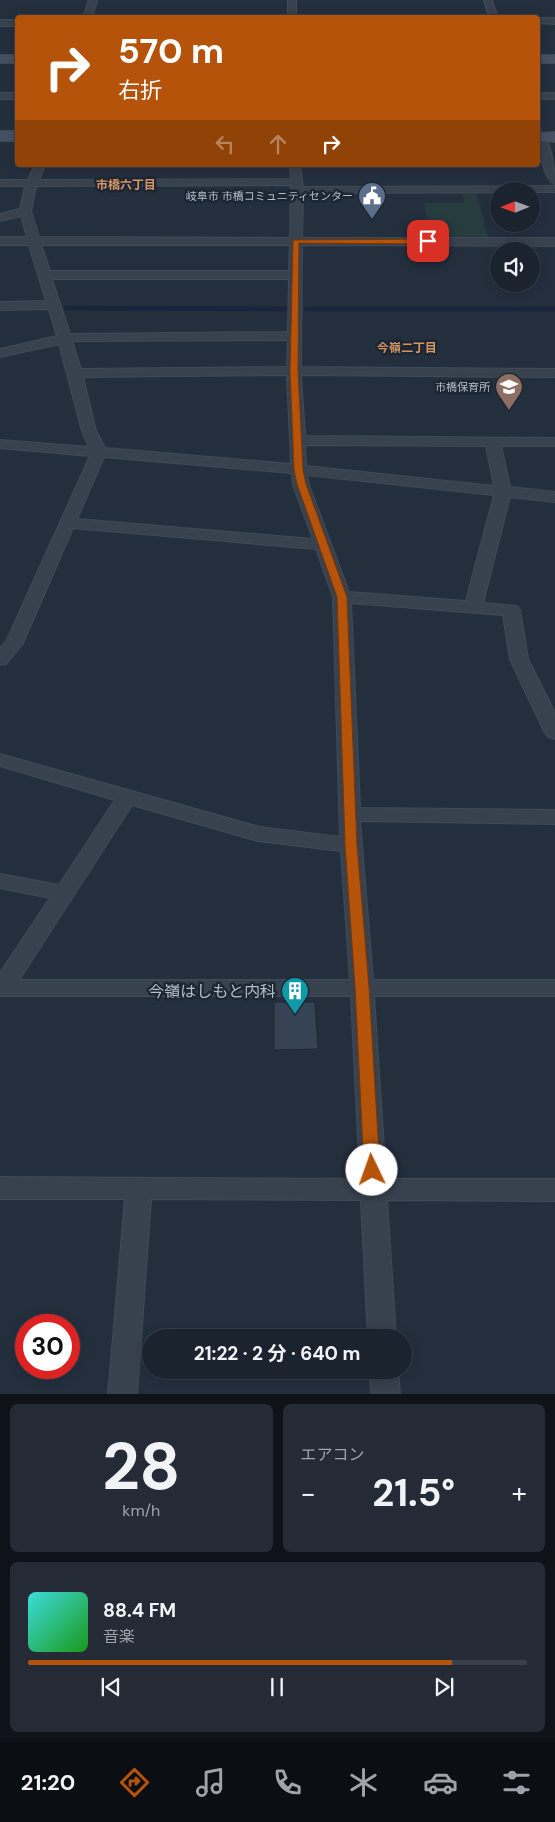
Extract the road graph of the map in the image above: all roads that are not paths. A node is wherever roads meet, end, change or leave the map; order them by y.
1 (93, 0) edge
2 (292, 0) edge
3 (488, 0) edge
4 (89, 15) edge
5 (292, 15) edge
6 (493, 15) edge
7 (0, 21) edge
8 (15, 21) edge
9 (540, 22) edge
10 (555, 22) edge
11 (0, 59) edge
12 (15, 59) edge
13 (540, 60) edge
14 (555, 60) edge
15 (540, 96) edge
16 (555, 96) edge
17 (0, 98) edge
18 (15, 98) edge
19 (540, 100) edge
20 (555, 100) edge
21 (0, 136) edge
22 (15, 136) edge
23 (540, 136) edge
24 (555, 137) edge
25 (540, 141) edge
26 (39, 167) edge
27 (295, 167) edge
28 (555, 181) edge
29 (0, 183) edge
30 (31, 184) junction
31 (555, 185) edge
32 (297, 186) junction
33 (555, 189) edge
34 (25, 211) junction
35 (0, 218) edge
36 (0, 241) edge
37 (296, 241) junction
38 (35, 242) junction
39 (555, 242) edge
40 (45, 275) junction
41 (295, 275) junction
42 (54, 305) junction
43 (0, 306) edge
44 (295, 336) junction
45 (64, 339) junction
46 (0, 353) edge
47 (294, 371) junction
48 (75, 373) junction
49 (555, 373) edge
50 (298, 440) junction
51 (493, 442) junction
52 (555, 442) edge
53 (0, 444) edge
54 (99, 452) junction
55 (299, 470) junction
56 (502, 492) junction
57 (555, 498) edge
58 (67, 523) junction
59 (324, 545) junction
60 (342, 597) junction
61 (473, 606) junction
62 (0, 660) edge
63 (555, 733) edge
64 (0, 760) edge
65 (128, 797) junction
66 (351, 814) junction
67 (555, 817) edge
68 (351, 845) junction
69 (0, 881) edge
70 (64, 893) junction
71 (362, 987) junction
72 (1, 988) edge
73 (555, 988) edge
74 (139, 1187) junction
75 (0, 1188) edge
76 (373, 1188) junction
77 (555, 1190) edge
78 (381, 1329) edge
79 (385, 1379) edge
80 (122, 1394) edge
81 (386, 1394) edge

1 - 4 street
2 - 5 street
3 - 6 street
7 - 8 street
9 - 10 street
11 - 12 street
13 - 14 street
15 - 16 street
17 - 18 street
19 - 20 street
21 - 22 street
23 - 24 street
25 - 28 street
26 - 30 street
27 - 32 street
29 - 30 street
30 - 32 street
30 - 34 street
31 - 32 street
32 - 33 street
32 - 37 street
34 - 35 street
34 - 38 street
36 - 38 street
37 - 38 street
37 - 39 street
37 - 41 street
38 - 40 street
40 - 41 street
40 - 42 street
41 - 44 street
42 - 43 street
42 - 45 street
44 - 45 street
44 - 47 street
45 - 46 street
45 - 48 street
47 - 48 street
47 - 49 street
47 - 50 street
48 - 54 street
50 - 51 street
50 - 55 street
51 - 52 street
51 - 56 street
53 - 54 street
54 - 55 street
54 - 58 street
55 - 56 street
55 - 59 street
56 - 57 street
56 - 61 street
58 - 59 street
58 - 62 street
59 - 60 street
60 - 61 street
60 - 66 street
61 - 63 street
64 - 65 street
65 - 68 street
65 - 70 street
66 - 67 street
66 - 68 street
68 - 71 street
69 - 70 street
70 - 72 street
71 - 72 street
71 - 73 street
71 - 76 street
74 - 75 street
74 - 76 street
74 - 80 street
76 - 77 street
76 - 78 street
79 - 81 street

